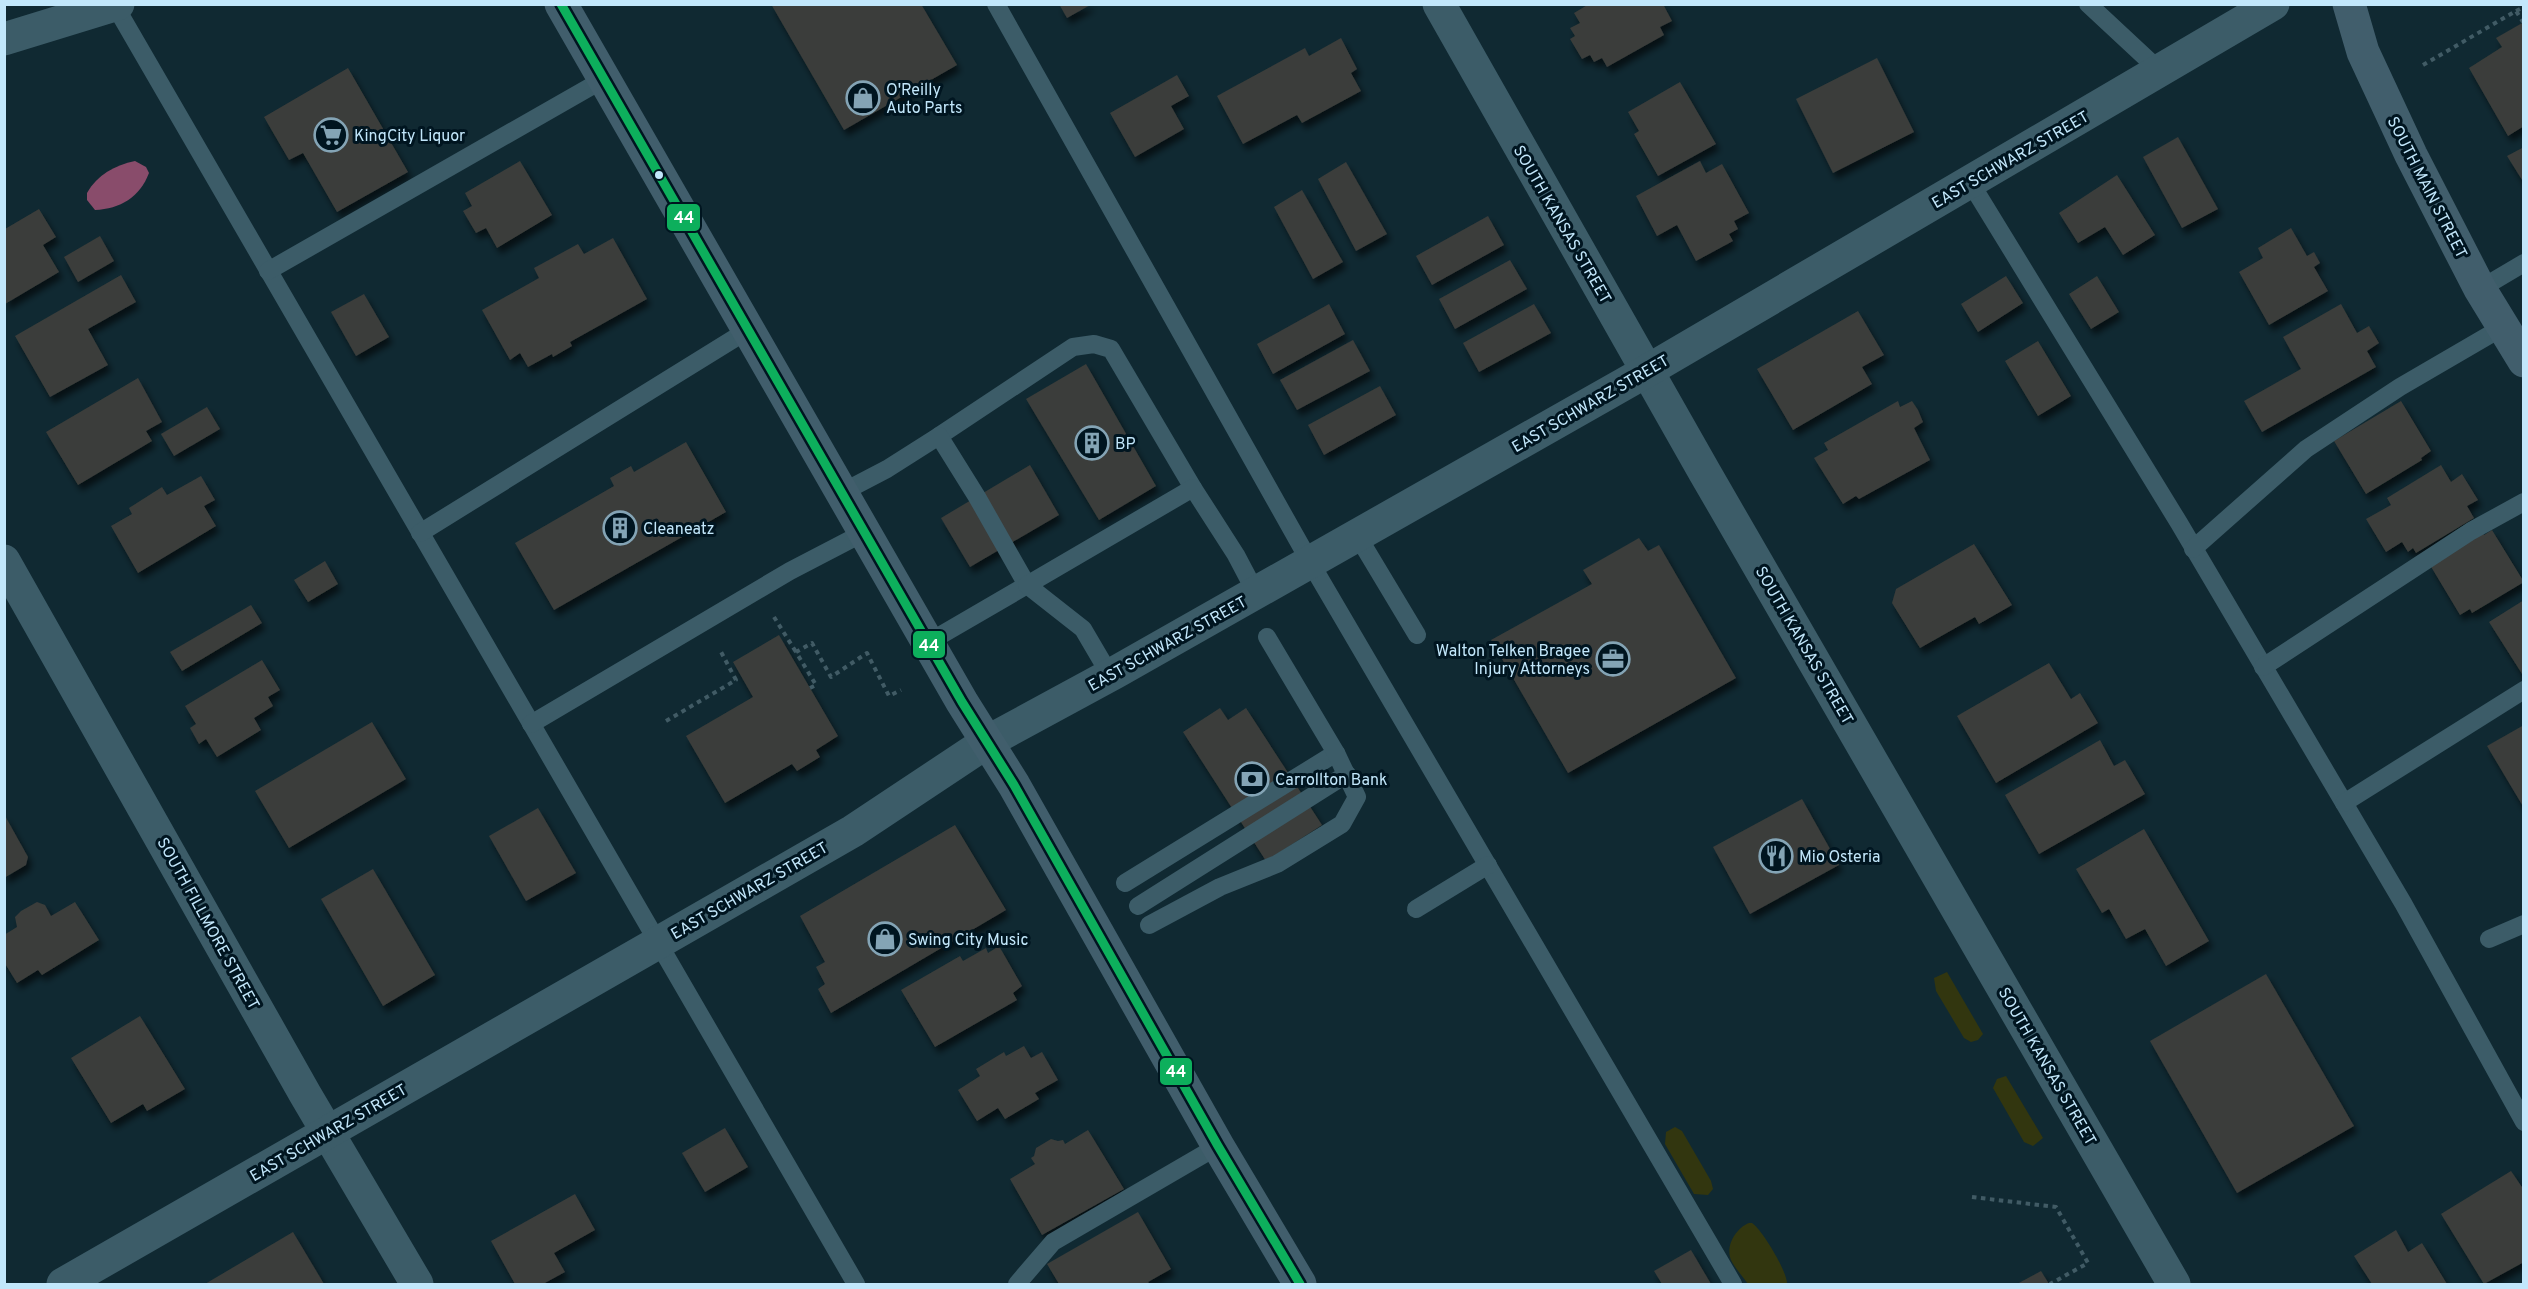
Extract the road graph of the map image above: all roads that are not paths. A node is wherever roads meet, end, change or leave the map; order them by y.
1 (561, 4) edge
2 (996, 4) edge
3 (1439, 4) edge
4 (2088, 4) edge
5 (2273, 4) edge
6 (2349, 4) edge
7 (115, 5) edge
8 (4, 39) edge
9 (2160, 71) junction
10 (604, 80) junction
11 (1970, 182) junction
12 (2523, 263) edge
13 (268, 271) junction
14 (2480, 289) junction
15 (2503, 327) junction
16 (748, 330) junction
17 (2523, 361) edge
18 (1647, 371) junction
19 (939, 436) junction
20 (1193, 488) junction
21 (841, 493) junction
22 (2523, 502) edge
23 (865, 531) junction
24 (420, 533) junction
25 (1357, 535) junction
26 (2193, 549) junction
27 (4, 561) edge
28 (1310, 562) junction
29 (1027, 585) junction
30 (1256, 593) junction
31 (1417, 635) dead end
32 (1267, 637) dead end
33 (929, 642) junction
34 (2263, 667) junction
35 (1110, 675) junction
36 (2523, 690) edge
37 (531, 724) junction
38 (987, 742) junction
39 (1336, 753) junction
40 (1347, 774) junction
41 (2344, 803) junction
42 (1488, 865) junction
43 (1125, 883) dead end
44 (1138, 906) dead end
45 (1416, 909) dead end
46 (2523, 924) edge
47 (1149, 925) dead end
48 (2489, 939) dead end
49 (657, 943) junction
50 (2523, 1122) edge
51 (327, 1133) junction
52 (1218, 1146) junction
53 (63, 1284) edge
54 (417, 1284) edge
55 (856, 1284) edge
56 (1017, 1284) edge
57 (1300, 1284) edge
58 (1733, 1284) edge
59 (2174, 1284) edge

1 - 10 main road
2 - 28 lane
3 - 18 street, SOUTH KANSAS STREET
4 - 9 lane
5 - 9 street, EAST SCHWARZ STREET
6 - 14 main road, SOUTH MAIN STREET
7 - 8 street
7 - 13 lane
9 - 11 street, EAST SCHWARZ STREET
10 - 13 lane
10 - 16 main road
11 - 18 street, EAST SCHWARZ STREET
11 - 26 lane
12 - 14 lane
13 - 24 lane
14 - 15 main road, SOUTH MAIN STREET
15 - 17 main road, SOUTH MAIN STREET
15 - 26 lane
16 - 21 main road
16 - 24 lane
18 - 25 street, EAST SCHWARZ STREET
18 - 59 street, SOUTH KANSAS STREET
19 - 20 lane
19 - 21 lane
19 - 29 lane
20 - 29 lane
20 - 30 lane
21 - 23 main road
22 - 34 lane
23 - 33 main road
23 - 37 lane
24 - 37 lane
25 - 28 street, EAST SCHWARZ STREET
25 - 31 lane
26 - 34 lane
27 - 51 street, SOUTH FILLMORE STREET
28 - 30 street, EAST SCHWARZ STREET
28 - 42 lane
29 - 33 lane
29 - 35 lane
30 - 35 street, EAST SCHWARZ STREET
32 - 39 lane
33 - 38 main road
34 - 41 lane
35 - 38 street, EAST SCHWARZ STREET
36 - 41 lane
37 - 49 lane
38 - 49 street, EAST SCHWARZ STREET
38 - 52 main road
39 - 40 lane
39 - 43 lane
40 - 44 lane
40 - 47 lane
41 - 50 lane
42 - 45 lane
42 - 58 lane
46 - 48 lane
49 - 51 street, EAST SCHWARZ STREET
49 - 55 lane
51 - 53 street, EAST SCHWARZ STREET
51 - 54 street, SOUTH FILLMORE STREET
52 - 56 lane
52 - 57 main road

